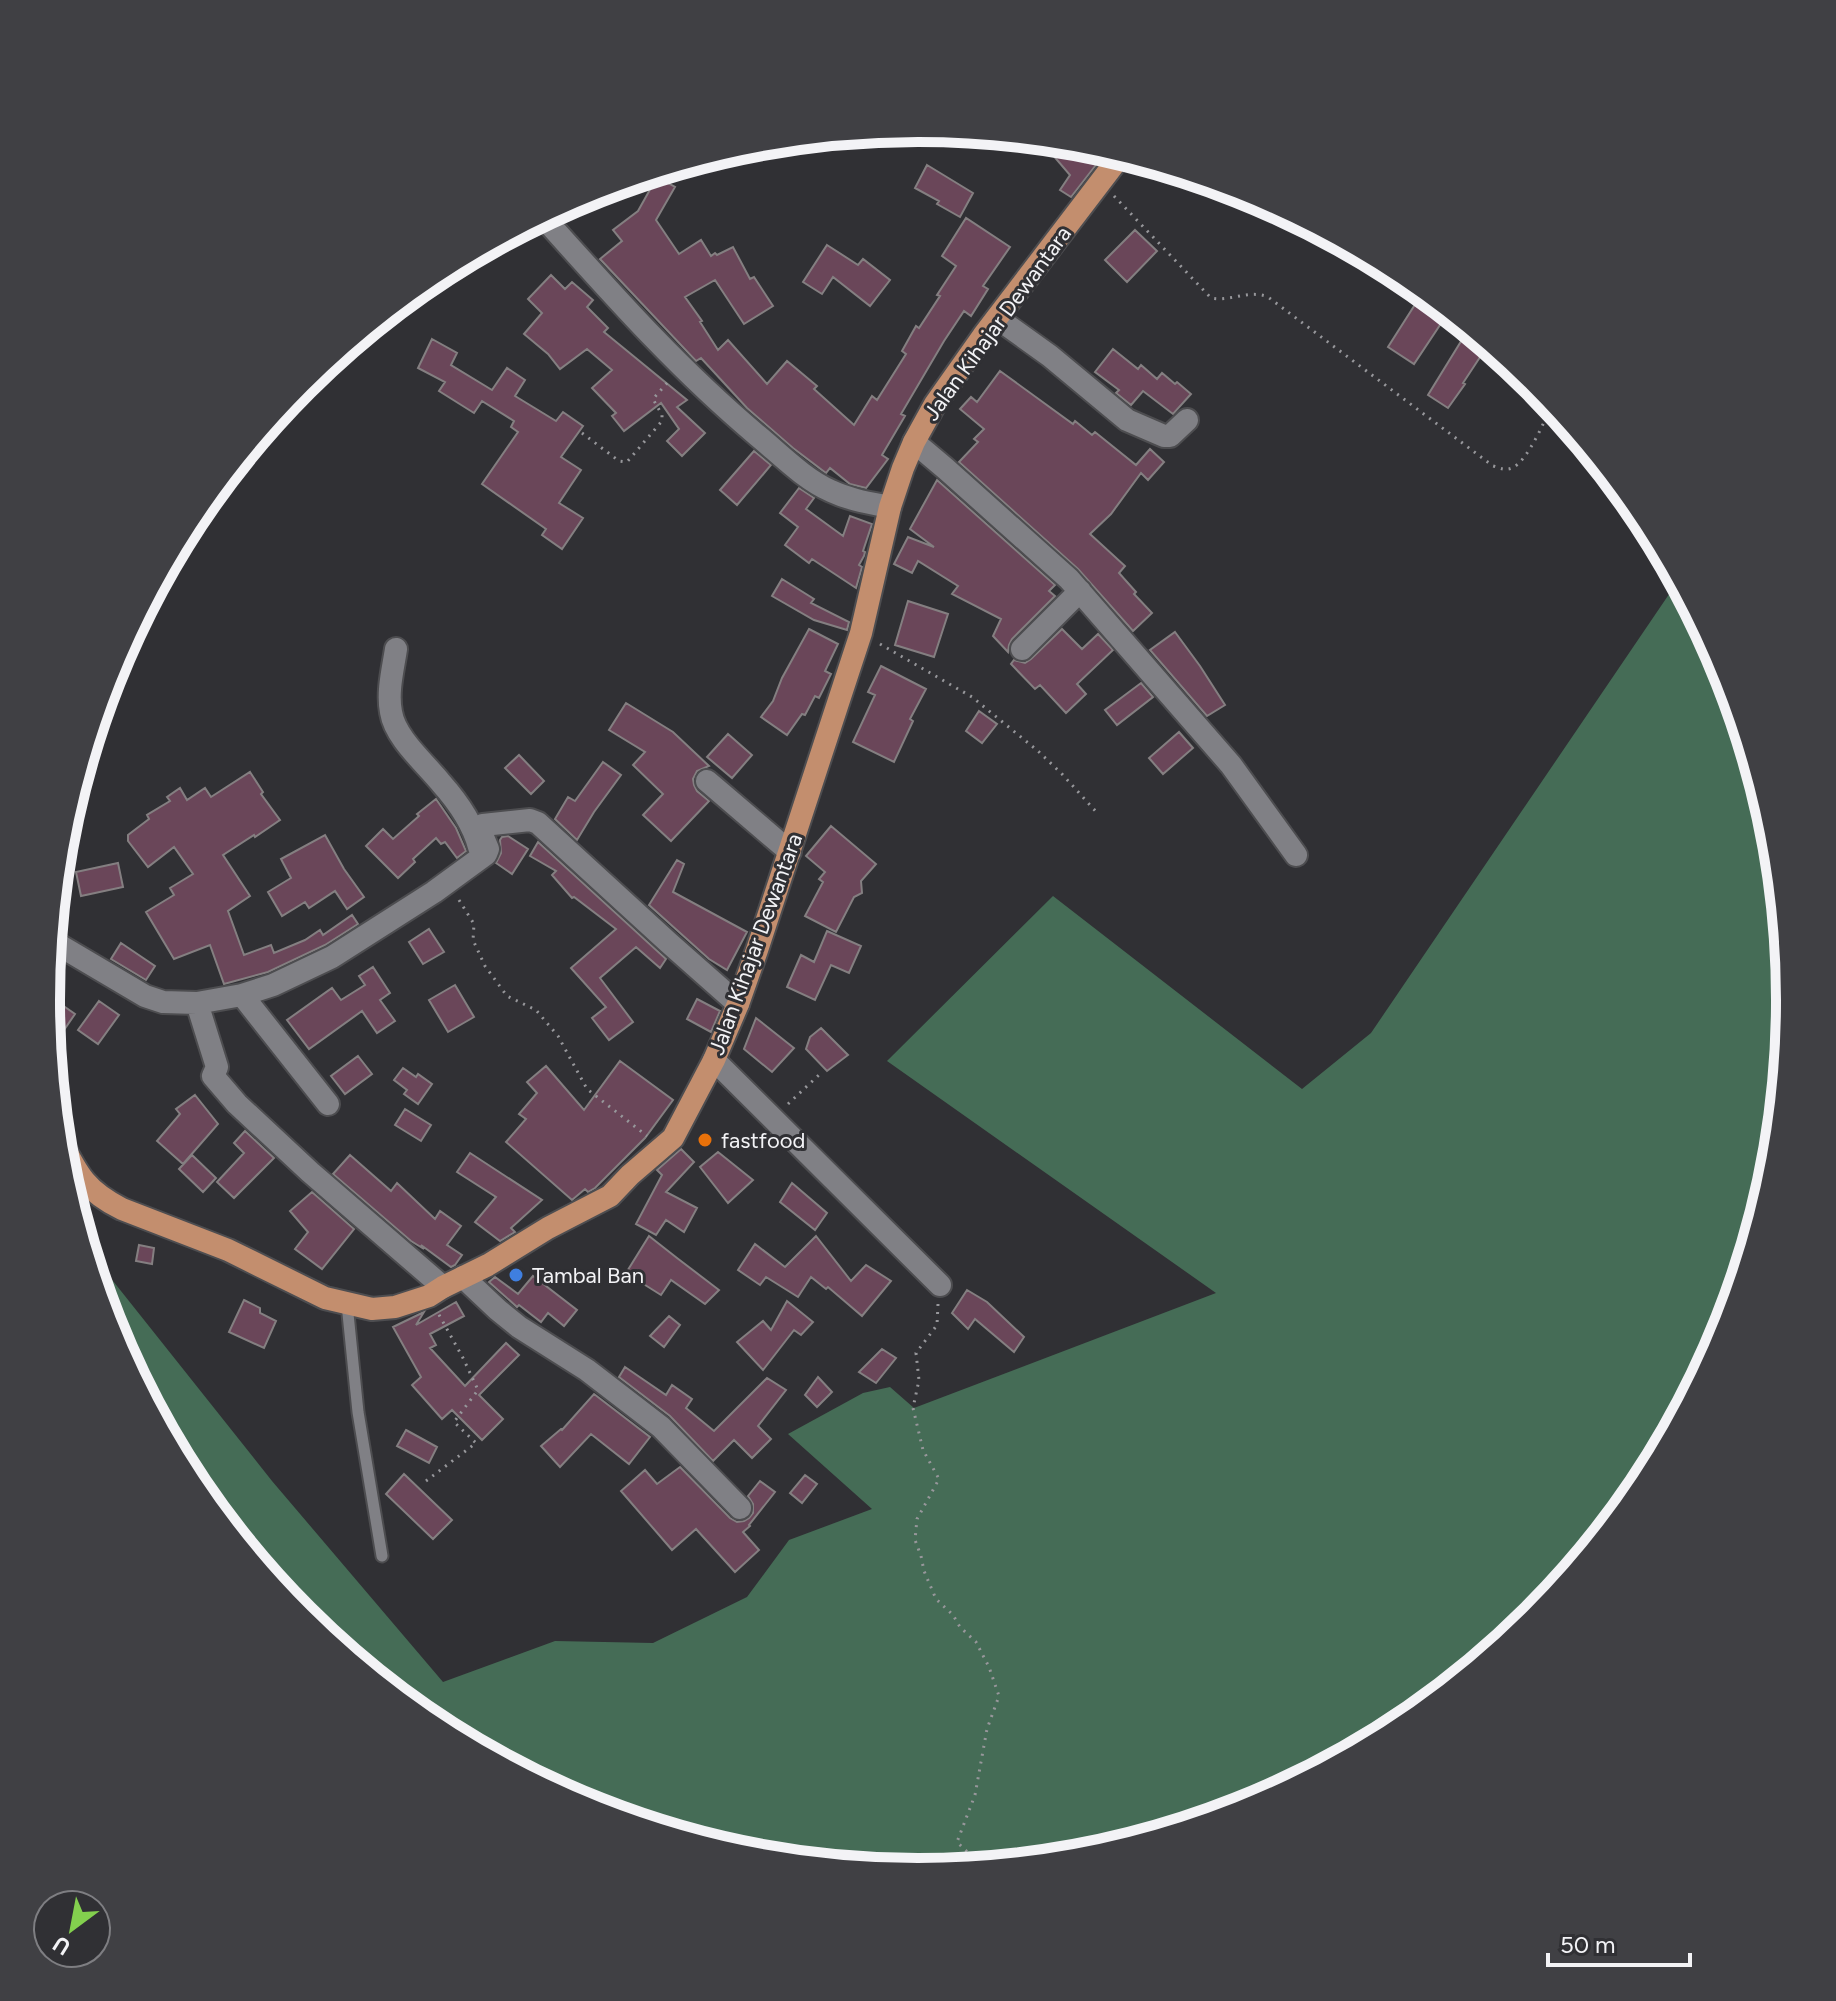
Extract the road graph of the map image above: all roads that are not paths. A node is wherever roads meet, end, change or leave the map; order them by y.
1 (1113, 166) edge
2 (551, 226) edge
3 (997, 318) junction
4 (1187, 420) dead end
5 (914, 442) junction
6 (890, 507) junction
7 (1080, 591) junction
8 (396, 649) dead end
9 (1022, 649) dead end
10 (707, 781) dead end
11 (790, 852) junction
12 (1296, 855) dead end
13 (477, 862) junction
14 (62, 947) edge
15 (242, 995) junction
16 (197, 1003) junction
17 (738, 1004) junction
18 (714, 1060) junction
19 (328, 1104) dead end
20 (77, 1174) edge
21 (940, 1285) road end
22 (445, 1287) junction
23 (347, 1304) junction
24 (740, 1508) dead end
25 (382, 1556) dead end

1 - 3 main road, Jalan Kihajar Dewantara
2 - 6 street
3 - 4 street
3 - 5 main road, Jalan Kihajar Dewantara
5 - 6 main road, Jalan Kihajar Dewantara
5 - 7 street
6 - 11 main road, Jalan Kihajar Dewantara
7 - 9 street
7 - 12 street
8 - 13 street
10 - 11 street
11 - 17 main road, Jalan Kihajar Dewantara
13 - 15 street
13 - 17 street
14 - 16 street
15 - 16 street
15 - 19 street
16 - 22 street
17 - 18 main road, Jalan Kihajar Dewantara
18 - 21 street
18 - 22 main road, Jalan Kihajar Dewantara
20 - 23 main road, Jalan Kihajar Dewantara
22 - 23 main road, Jalan Kihajar Dewantara
22 - 24 street
23 - 25 lane

